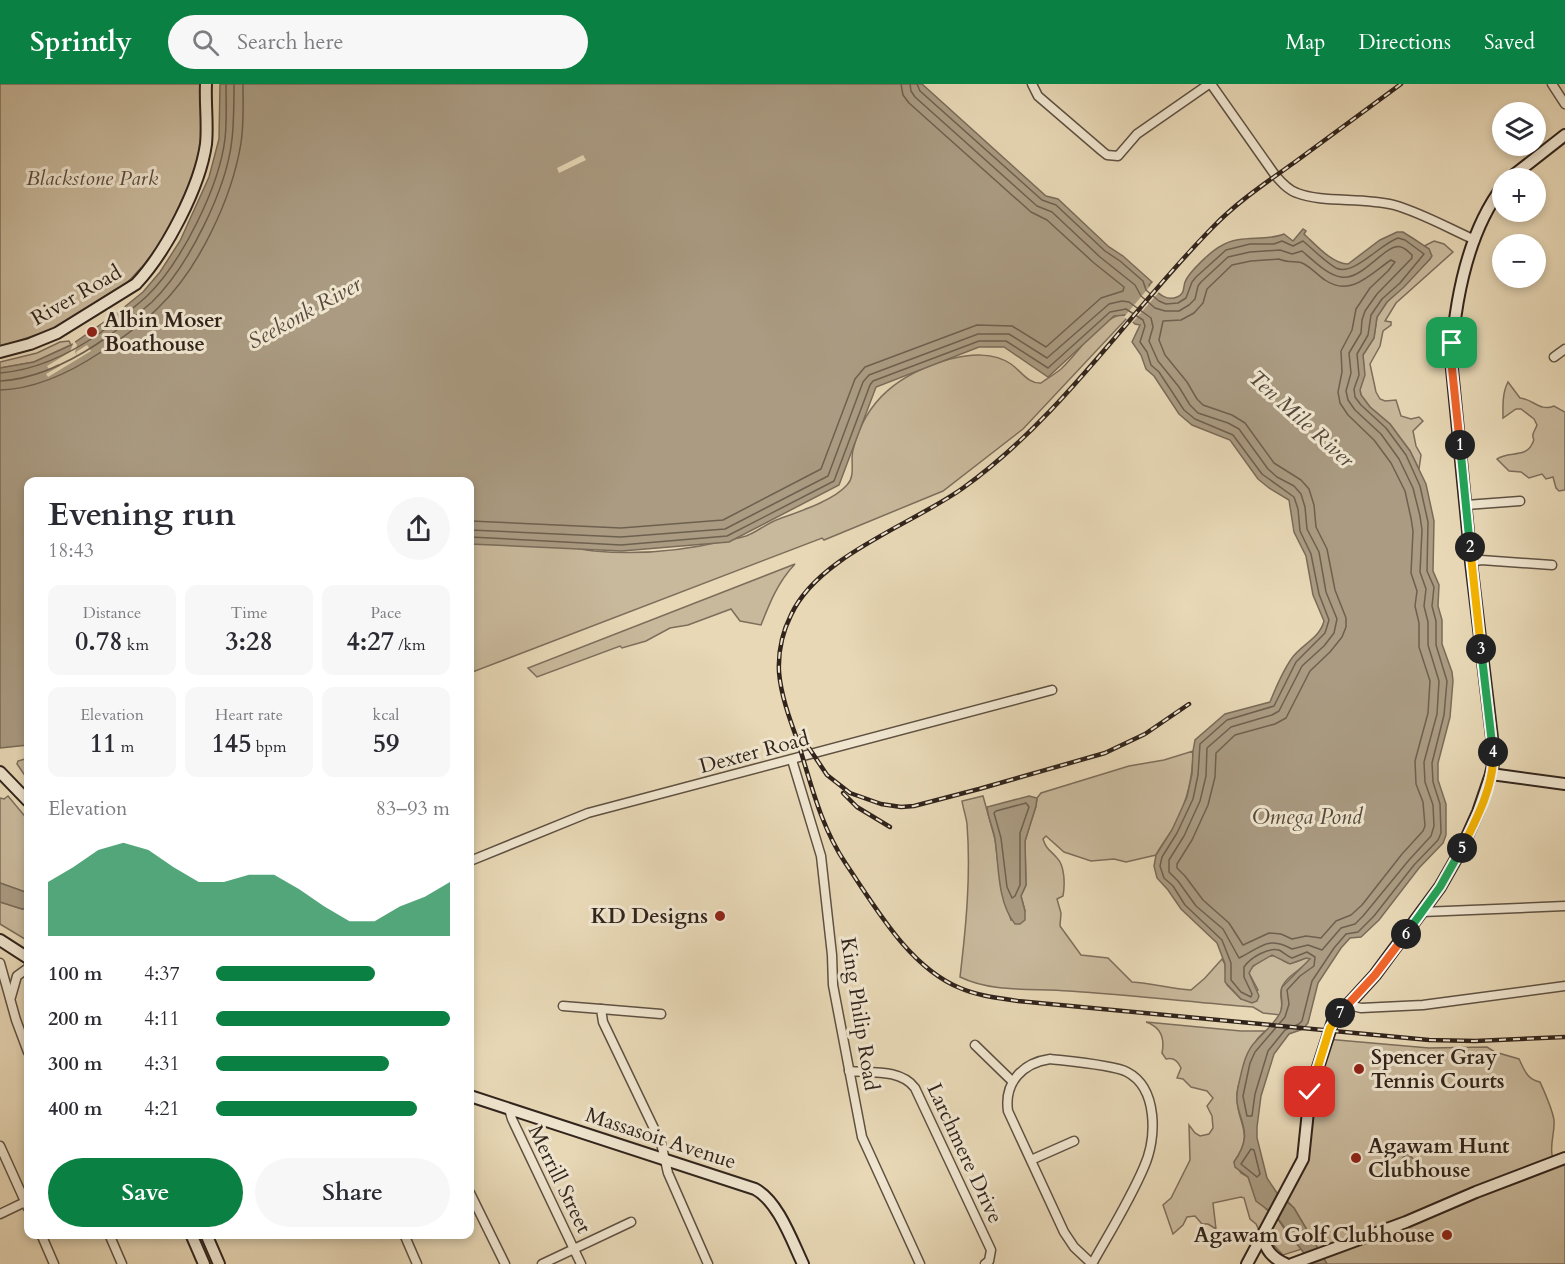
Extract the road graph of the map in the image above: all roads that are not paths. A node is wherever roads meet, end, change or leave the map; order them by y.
1 (206, 84) edge
2 (1032, 84) edge
3 (1210, 84) edge
4 (1552, 84) edge
5 (1565, 104) edge
6 (1565, 135) edge
7 (1523, 168) edge
8 (1492, 202) edge
9 (1475, 240) junction
10 (1565, 349) edge
11 (0, 352) edge
12 (1554, 357) dead end
13 (1520, 501) dead end
14 (1466, 505) junction
15 (1471, 562) junction
16 (1552, 565) dead end
17 (1052, 690) dead end
18 (792, 760) junction
19 (1, 773) edge
20 (1491, 774) junction
21 (1565, 784) edge
22 (24, 797) edge
23 (474, 859) edge
24 (1565, 906) edge
25 (1422, 912) junction
26 (0, 940) edge
27 (24, 955) edge
28 (0, 963) edge
29 (24, 970) edge
30 (1565, 986) edge
31 (11, 1003) junction
32 (563, 1005) dead end
33 (1348, 1005) junction
34 (601, 1009) junction
35 (661, 1014) dead end
36 (24, 1042) edge
37 (975, 1045) dead end
38 (849, 1071) junction
39 (1012, 1081) junction
40 (474, 1097) edge
41 (509, 1108) junction
42 (1074, 1141) dead end
43 (0, 1146) edge
44 (664, 1158) junction
45 (1565, 1158) edge
46 (1031, 1160) junction
47 (24, 1198) edge
48 (474, 1200) edge
49 (24, 1206) edge
50 (0, 1214) edge
51 (631, 1222) dead end
52 (1262, 1236) junction
53 (43, 1239) edge
54 (111, 1239) edge
55 (193, 1239) edge
56 (208, 1239) edge
57 (406, 1239) edge
58 (574, 1249) junction
59 (54, 1264) edge
60 (122, 1264) edge
61 (204, 1264) edge
62 (219, 1264) edge
63 (417, 1264) edge
64 (505, 1264) edge
65 (542, 1264) edge
66 (581, 1264) edge
67 (708, 1264) edge
68 (803, 1264) edge
69 (921, 1264) edge
70 (985, 1264) edge
71 (1092, 1264) edge
72 (1247, 1264) edge
73 (1287, 1264) edge
74 (1293, 1264) edge

1 - 11 main road, River Road
2 - 3 street
3 - 9 street
4 - 5 street
6 - 7 main road
8 - 9 main road
9 - 14 main road
10 - 12 street
13 - 14 street
14 - 15 main road
15 - 16 street
15 - 20 main road
17 - 18 street, Dexter Road
18 - 23 street, Dexter Road
18 - 38 street, King Philip Road
19 - 22 main road
20 - 21 main road
20 - 25 main road
24 - 25 street
25 - 33 main road
26 - 27 main road
28 - 31 street
29 - 31 street
30 - 33 street
31 - 36 street
32 - 34 street
33 - 52 main road
34 - 35 street
34 - 44 street
37 - 39 street
38 - 69 street, King Philip Road
38 - 70 street, Larchmere Drive
39 - 46 street
39 - 71 street
40 - 41 main road, Massasoit Avenue
41 - 44 main road, Massasoit Avenue
41 - 58 street, Merrill Street
42 - 46 street
43 - 47 street
44 - 67 street
44 - 68 main road, Massasoit Avenue
45 - 74 main road
46 - 71 street
48 - 64 street
49 - 50 street
51 - 58 street
52 - 72 main road
52 - 73 main road
53 - 59 street
54 - 60 street
55 - 61 main road
56 - 62 main road
57 - 63 street
58 - 65 street
58 - 66 street, Merrill Street

